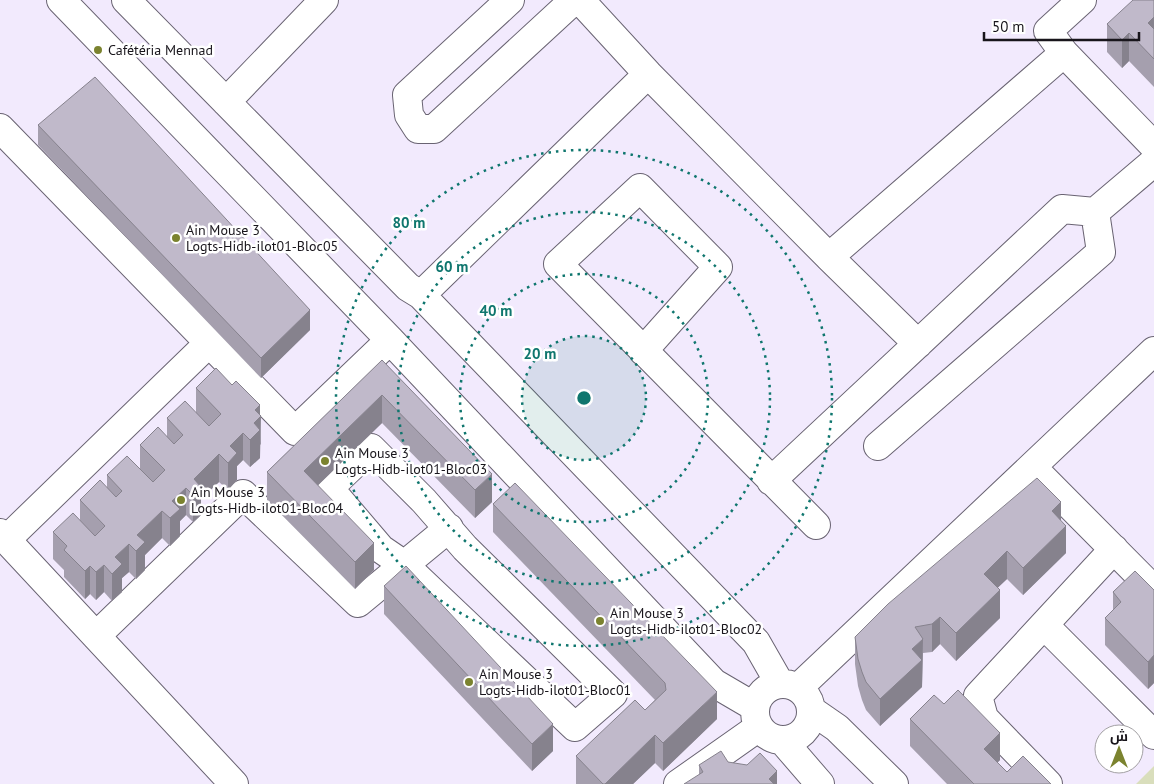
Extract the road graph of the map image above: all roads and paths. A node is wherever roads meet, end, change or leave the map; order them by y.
1 (61, 0) edge
2 (126, 0) edge
3 (324, 0) edge
4 (510, 0) edge
5 (574, 0) edge
6 (580, 0) edge
7 (1082, 0) edge
8 (1064, 53) junction
9 (648, 74) junction
10 (226, 102) junction
11 (0, 128) edge
12 (1154, 146) edge
13 (1154, 162) edge
14 (1095, 212) junction
15 (829, 257) junction
16 (421, 295) junction
17 (390, 340) junction
18 (209, 343) junction
19 (918, 344) junction
20 (643, 351) junction
21 (1154, 351) edge
22 (878, 446) dead end
23 (1032, 466) junction
24 (772, 481) junction
25 (816, 525) dead end
26 (449, 528) junction
27 (3, 536) edge
28 (1114, 549) junction
29 (404, 564) junction
30 (1154, 590) edge
31 (1044, 625) junction
32 (96, 636) junction
33 (796, 694) junction
34 (757, 717) junction
35 (1154, 735) edge
36 (782, 740) junction
37 (234, 784) edge
38 (678, 784) edge
39 (820, 784) edge
40 (894, 784) edge
41 (1048, 784) edge

1 - 17 street
2 - 10 street
3 - 10 street
4 - 5 street
6 - 9 street
7 - 8 street
8 - 12 street
8 - 15 street
9 - 15 street
9 - 16 street
10 - 16 street
11 - 18 street
13 - 14 street
14 - 19 street
14 - 22 street
15 - 19 street
16 - 33 street
17 - 18 street
17 - 34 street
18 - 27 street
19 - 24 street
20 - 20 street
20 - 24 street
21 - 23 street
23 - 28 street
23 - 33 street
24 - 25 street
26 - 29 street
26 - 29 street
26 - 29 street
27 - 32 street
28 - 30 street
28 - 31 street
29 - 32 street
31 - 35 street
31 - 41 street
32 - 37 street
33 - 34 street
33 - 36 street
33 - 40 street
34 - 36 street
34 - 38 street
36 - 39 street

